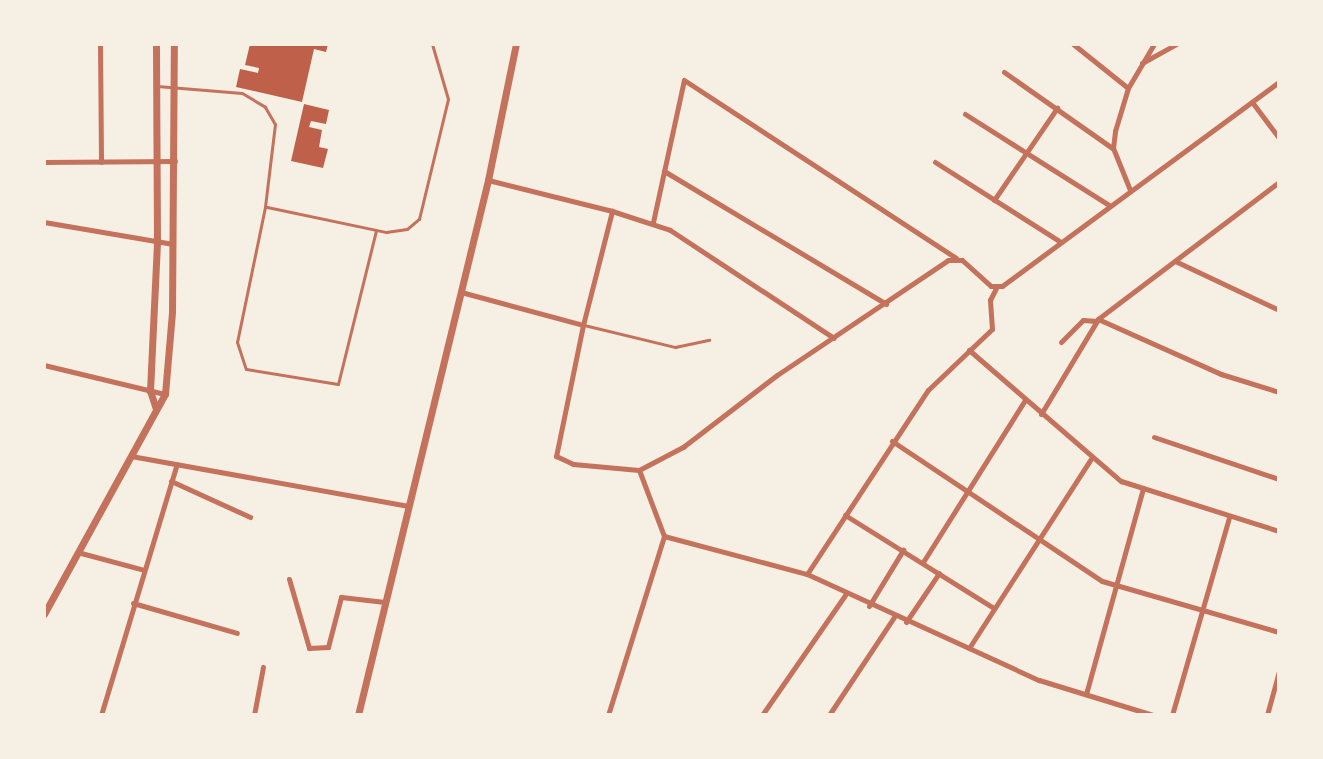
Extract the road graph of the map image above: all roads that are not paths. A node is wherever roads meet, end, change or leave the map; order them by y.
1 (100, 44) edge
2 (156, 44) edge
3 (174, 44) edge
4 (432, 44) edge
5 (516, 44) edge
6 (1073, 44) edge
7 (1154, 44) edge
8 (1176, 44) edge
9 (1142, 63) junction
10 (1004, 72) dead end
11 (1279, 82) edge
12 (157, 86) junction
13 (175, 86) junction
14 (1128, 88) junction
15 (1252, 102) junction
16 (1057, 108) junction
17 (965, 114) dead end
18 (1279, 138) edge
19 (1113, 148) junction
20 (1026, 153) junction
21 (157, 161) junction
22 (176, 161) junction
23 (44, 162) edge
24 (101, 162) junction
25 (935, 162) dead end
26 (664, 170) junction
27 (488, 180) junction
28 (1279, 182) edge
29 (1130, 190) junction
30 (994, 200) junction
31 (1109, 205) junction
32 (265, 207) junction
33 (612, 211) junction
34 (44, 222) edge
35 (653, 222) junction
36 (376, 231) junction
37 (157, 241) junction
38 (1059, 241) junction
39 (174, 244) junction
40 (957, 258) junction
41 (1175, 261) junction
42 (996, 288) junction
43 (461, 292) junction
44 (886, 304) junction
45 (154, 310) junction
46 (1279, 310) edge
47 (172, 312) junction
48 (1097, 320) junction
49 (583, 325) junction
50 (834, 338) junction
51 (709, 340) dead end
52 (1061, 342) dead end
53 (969, 350) junction
54 (44, 365) edge
55 (150, 391) junction
56 (1279, 392) edge
57 (165, 394) junction
58 (1025, 400) junction
59 (156, 409) junction
60 (1041, 414) junction
61 (1154, 437) dead end
62 (892, 441) junction
63 (131, 456) junction
64 (1091, 459) junction
65 (177, 464) junction
66 (639, 470) junction
67 (1279, 479) edge
68 (171, 481) junction
69 (1143, 489) junction
70 (968, 491) junction
71 (410, 506) junction
72 (845, 515) junction
73 (250, 517) dead end
74 (1229, 517) junction
75 (1279, 531) edge
76 (664, 536) junction
77 (1040, 540) junction
78 (903, 550) junction
79 (81, 553) junction
80 (923, 562) junction
81 (144, 570) junction
82 (939, 573) junction
83 (807, 574) junction
84 (289, 579) dead end
85 (1116, 587) junction
86 (845, 595) junction
87 (386, 602) junction
88 (133, 603) junction
89 (869, 606) junction
90 (994, 608) junction
91 (1203, 609) junction
92 (44, 614) edge
93 (894, 617) junction
94 (906, 622) junction
95 (1279, 632) edge
96 (237, 633) dead end
97 (969, 648) junction
98 (263, 667) dead end
99 (1279, 671) edge
100 (1086, 694) junction
101 (1142, 713) edge
102 (101, 715) edge
103 (254, 715) edge
104 (358, 715) edge
105 (608, 715) edge
106 (762, 715) edge
107 (829, 715) edge
108 (1153, 715) edge
109 (1172, 715) edge
110 (1267, 715) edge

1 - 24 street
2 - 12 street
3 - 13 street
4 - 36 lane
5 - 27 street
6 - 14 street
7 - 9 street
8 - 9 street
9 - 14 street
10 - 16 street
11 - 15 street
12 - 13 lane
12 - 21 street
13 - 22 street
13 - 32 lane
14 - 19 street
15 - 18 street
15 - 29 street
16 - 19 street
16 - 20 street
17 - 20 street
19 - 29 street
20 - 30 street
20 - 31 street
21 - 22 street
21 - 24 street
21 - 37 street
22 - 39 street
23 - 24 street
25 - 30 street
26 - 35 street
26 - 40 street
26 - 44 street
27 - 33 street
27 - 43 street
28 - 41 street
29 - 31 street
30 - 38 street
31 - 38 street
32 - 36 lane
32 - 36 lane
33 - 35 street
33 - 49 street
34 - 37 street
35 - 50 street
37 - 39 street
37 - 45 street
38 - 42 street
39 - 47 street
40 - 42 street
40 - 44 street
41 - 46 street
41 - 48 street
42 - 53 street
43 - 49 street
43 - 71 street
44 - 50 street
45 - 47 street
45 - 55 street
47 - 57 street
48 - 52 street
48 - 56 street
48 - 60 street
49 - 51 lane
49 - 66 street
50 - 66 street
53 - 58 street
53 - 62 street
54 - 55 street
55 - 57 street
55 - 59 street
57 - 59 street
58 - 60 street
58 - 70 street
59 - 63 street
60 - 64 street
61 - 67 street
62 - 70 street
62 - 72 street
63 - 65 street
63 - 79 street
64 - 69 street
64 - 77 street
65 - 68 street
65 - 71 street
66 - 76 street
68 - 73 street
68 - 81 street
69 - 74 street
69 - 85 street
70 - 77 street
70 - 80 street
71 - 87 street
72 - 78 street
72 - 83 street
74 - 75 street
74 - 91 street
76 - 83 street
76 - 105 street
77 - 85 street
77 - 90 street
78 - 80 street
78 - 89 street
79 - 81 street
79 - 92 street
80 - 82 street
81 - 88 street
82 - 90 street
82 - 94 street
83 - 86 street
84 - 87 street
85 - 91 street
85 - 100 street
86 - 89 street
86 - 106 street
87 - 104 street
88 - 96 street
88 - 102 street
89 - 93 street
90 - 97 street
91 - 95 street
91 - 109 street
93 - 94 street
93 - 107 street
94 - 97 street
97 - 100 street
98 - 103 street
99 - 110 street
100 - 101 street
101 - 108 street

